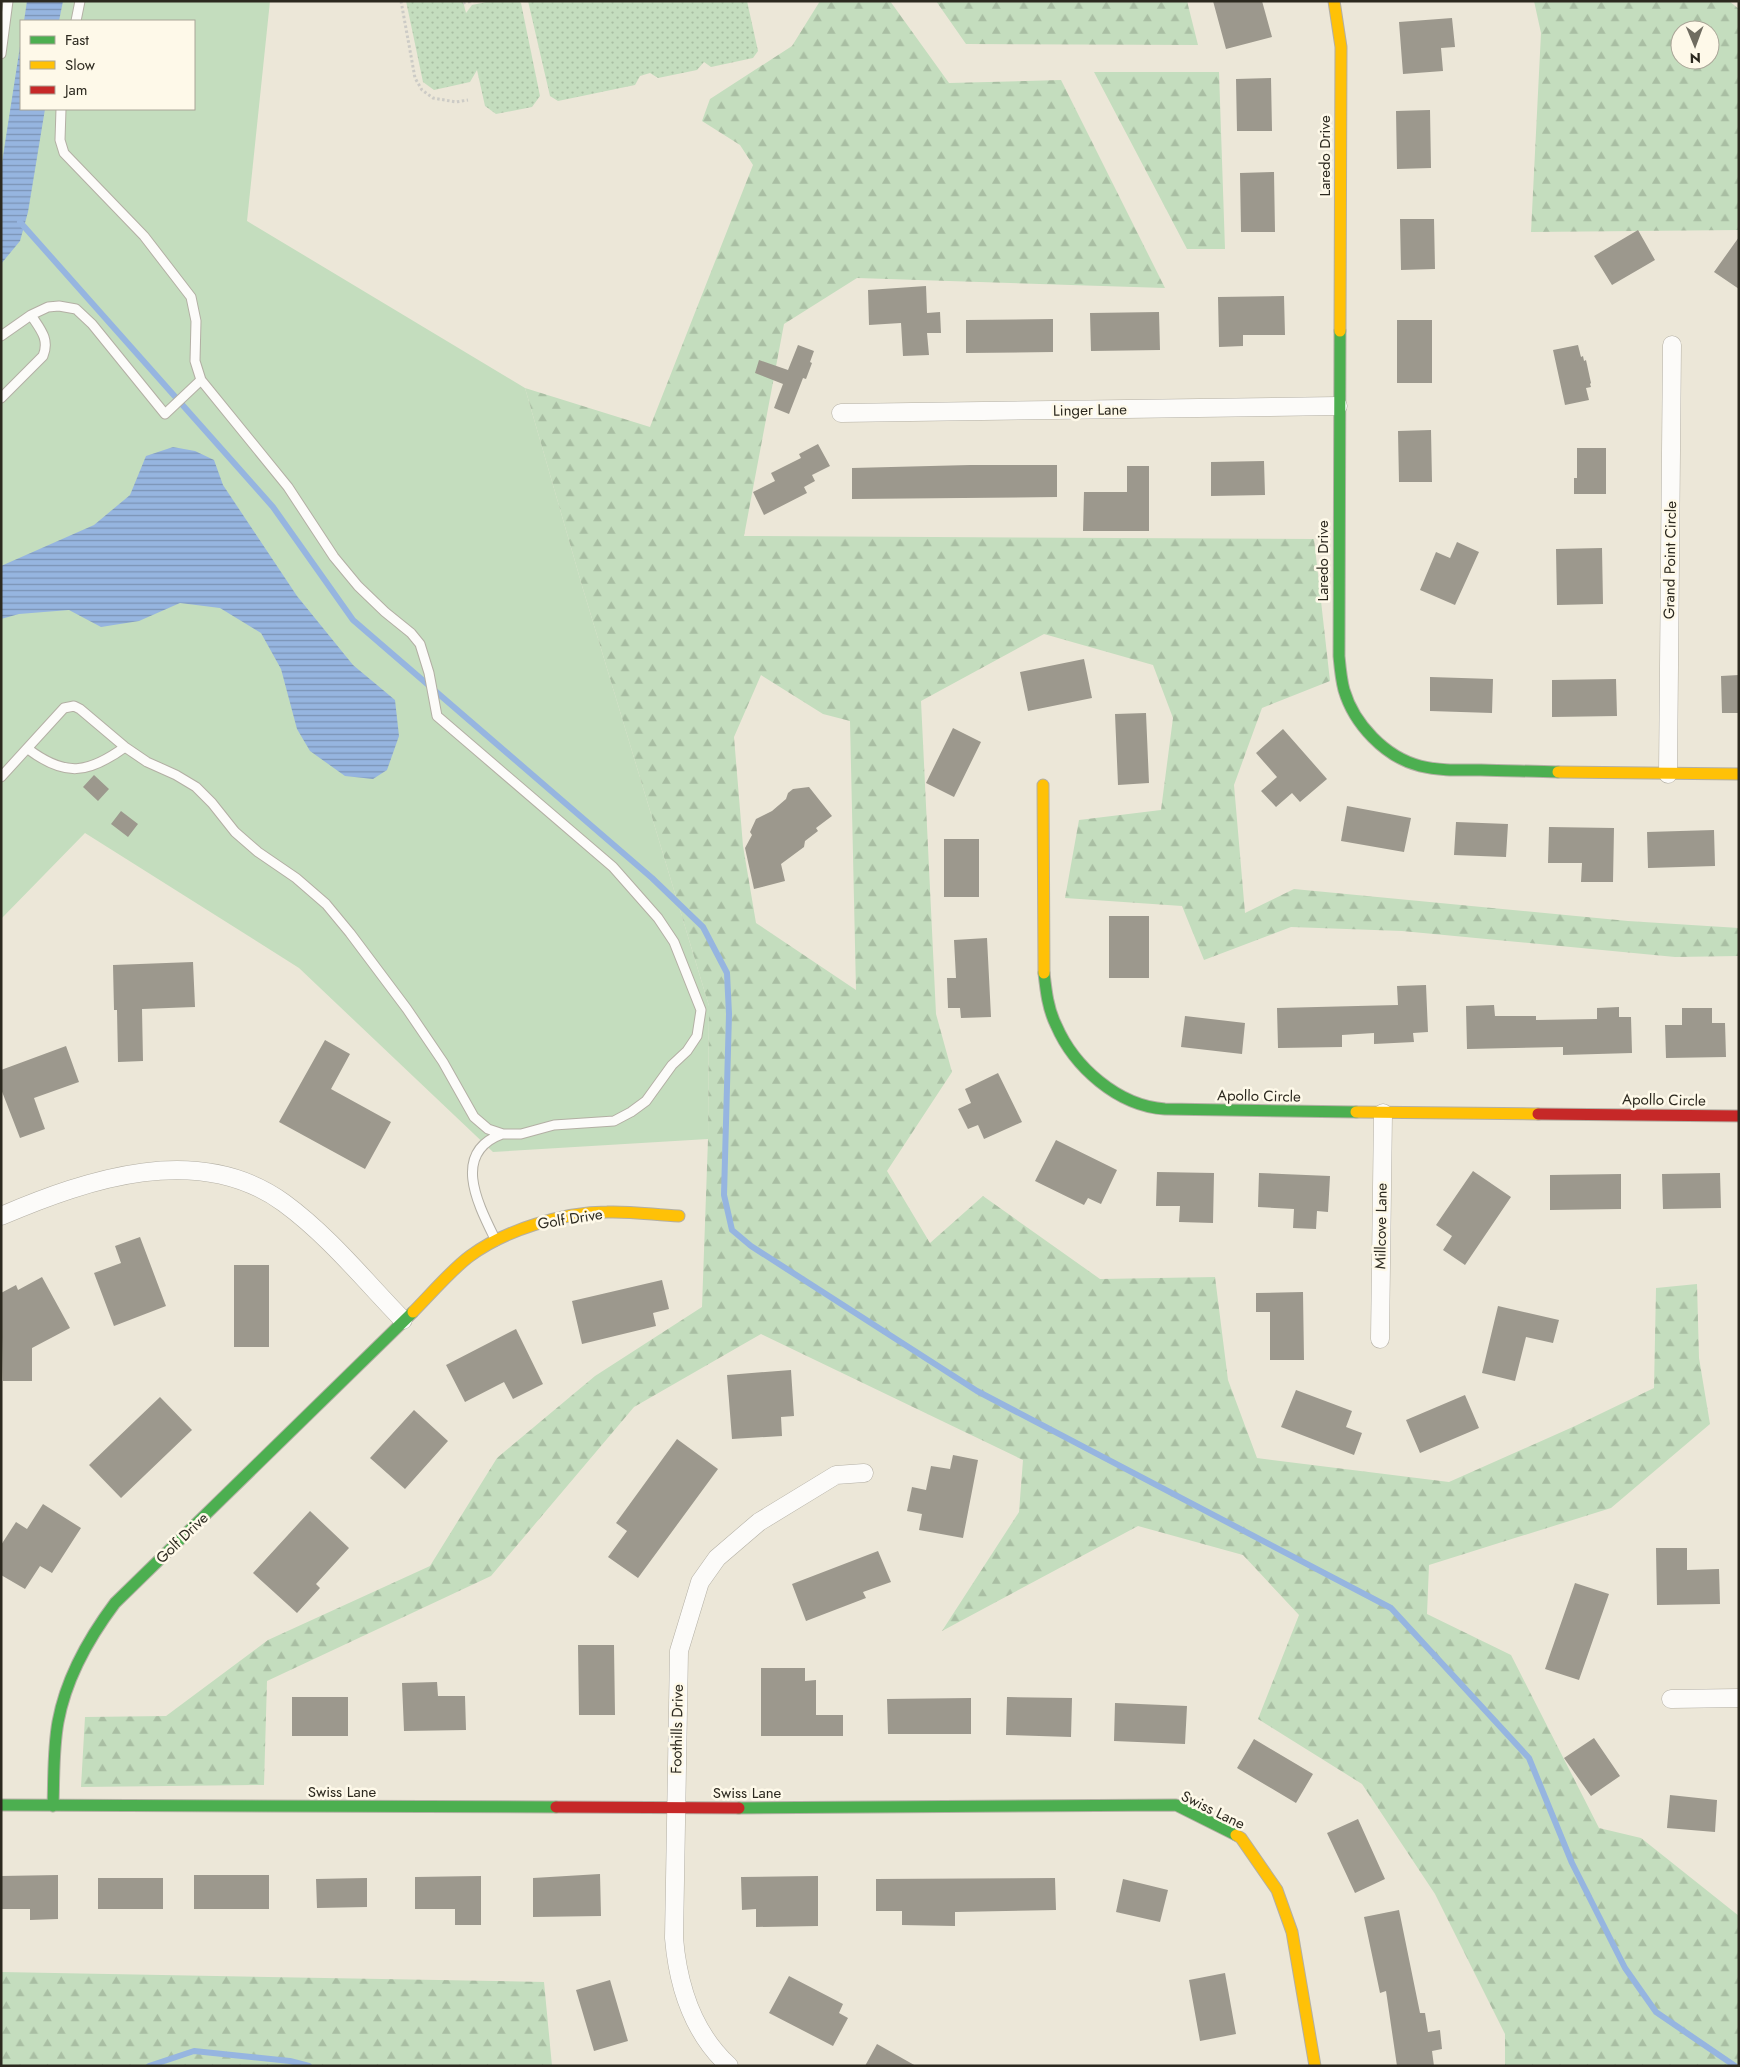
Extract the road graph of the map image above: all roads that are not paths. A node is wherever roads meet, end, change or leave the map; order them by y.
1 (8, 1) edge
2 (80, 1) edge
3 (1334, 1) edge
4 (76, 20) edge
5 (1, 54) edge
6 (62, 110) edge
7 (31, 315) junction
8 (1, 336) edge
9 (1672, 345) dead end
10 (201, 380) junction
11 (1, 398) edge
12 (1338, 406) junction
13 (841, 413) dead end
14 (125, 747) junction
15 (28, 749) junction
16 (1668, 774) junction
17 (1739, 774) edge
18 (1, 777) edge
19 (1043, 785) dead end
20 (1383, 1113) junction
21 (1739, 1116) edge
22 (503, 1134) junction
23 (1, 1216) edge
24 (679, 1216) dead end
25 (496, 1241) junction
26 (403, 1320) junction
27 (1380, 1339) dead end
28 (864, 1473) dead end
29 (1739, 1698) edge
30 (1671, 1699) dead end
31 (1, 1805) edge
32 (53, 1806) junction
33 (675, 1808) junction
34 (730, 2066) edge
35 (1315, 2066) edge

1 - 5 lane
2 - 4 lane
3 - 12 street, Laredo Drive
6 - 10 lane
7 - 8 lane
7 - 10 lane
7 - 11 lane
9 - 16 street, Grand Point Circle
10 - 22 lane
12 - 13 street, Linger Lane
12 - 16 street, Laredo Drive
14 - 15 lane
14 - 15 lane
14 - 22 lane
15 - 18 lane
16 - 17 street, Laredo Drive
19 - 20 street, Apollo Circle
20 - 21 street, Apollo Circle
20 - 27 street, Millcove Lane
22 - 25 lane
23 - 26 street
24 - 25 street, Golf Drive
25 - 26 street, Golf Drive
26 - 32 street, Golf Drive
28 - 33 street, Foothills Drive
29 - 30 street
31 - 32 street, Swiss Lane
32 - 33 street, Swiss Lane
33 - 34 street, Foothills Drive
33 - 35 street, Swiss Lane

